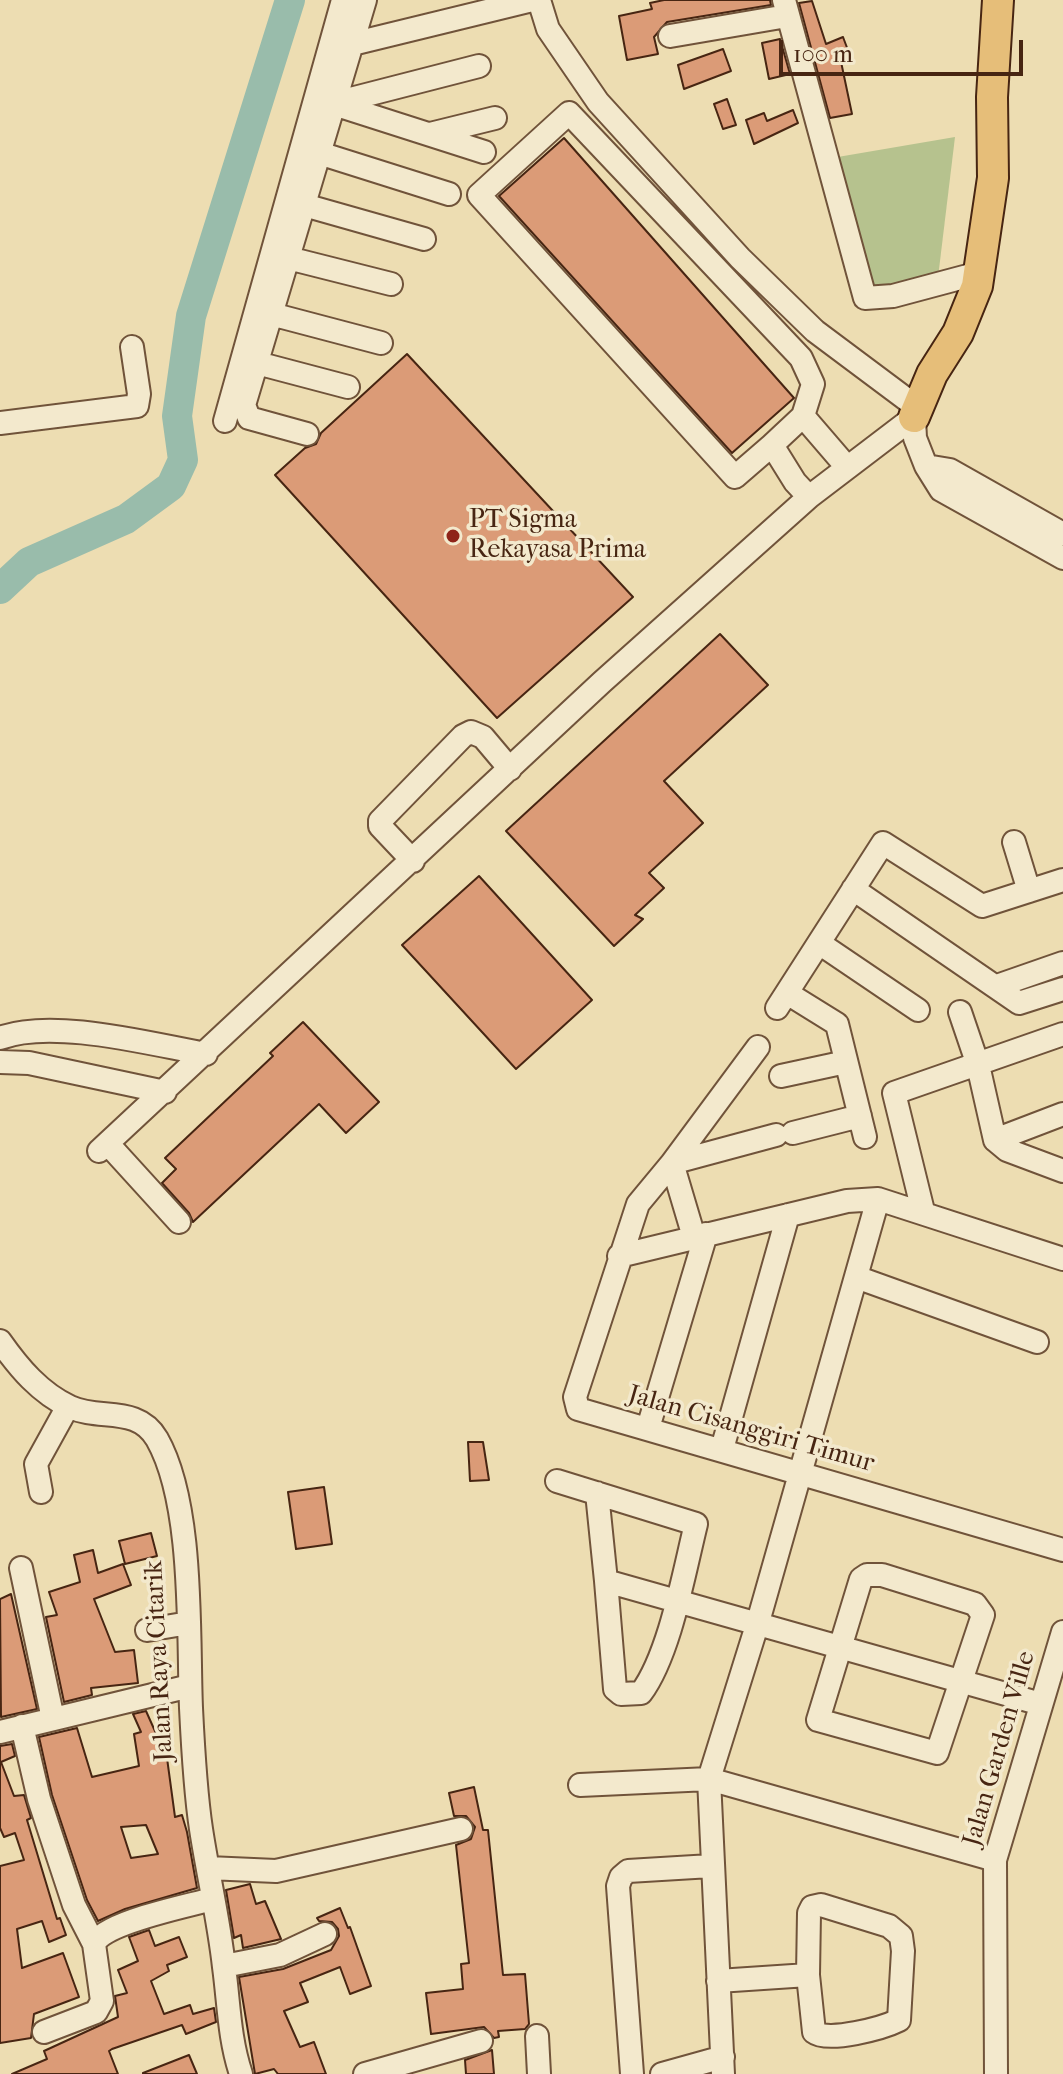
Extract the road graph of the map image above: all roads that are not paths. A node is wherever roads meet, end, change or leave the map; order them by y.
1 (343, 0) edge
2 (365, 0) edge
3 (532, 0) edge
4 (539, 0) edge
5 (998, 0) edge
6 (785, 8) edge
7 (670, 36) dead end
8 (352, 44) junction
9 (479, 66) dead end
10 (334, 104) junction
11 (495, 118) dead end
12 (429, 134) junction
13 (484, 152) dead end
14 (319, 153) junction
15 (449, 194) dead end
16 (304, 205) junction
17 (424, 239) dead end
18 (288, 258) junction
19 (979, 273) junction
20 (391, 284) dead end
21 (271, 314) junction
22 (381, 343) dead end
23 (132, 347) dead end
24 (257, 363) junction
25 (348, 387) dead end
26 (916, 413) junction
27 (803, 416) junction
28 (225, 421) dead end
29 (0, 423) edge
30 (307, 434) dead end
31 (772, 445) junction
32 (846, 466) junction
33 (926, 466) junction
34 (809, 497) junction
35 (1063, 534) edge
36 (1063, 558) edge
37 (510, 769) junction
38 (1014, 842) dead end
39 (413, 861) junction
40 (1063, 880) edge
41 (853, 889) junction
42 (1029, 891) junction
43 (819, 943) junction
44 (1063, 963) edge
45 (997, 986) junction
46 (1063, 989) edge
47 (918, 1010) dead end
48 (960, 1012) dead end
49 (1063, 1034) edge
50 (0, 1038) edge
51 (758, 1047) dead end
52 (206, 1054) junction
53 (0, 1062) edge
54 (846, 1062) junction
55 (978, 1065) junction
56 (781, 1076) dead end
57 (165, 1092) junction
58 (1063, 1114) edge
59 (995, 1140) junction
60 (672, 1163) junction
61 (1063, 1171) edge
62 (878, 1199) junction
63 (923, 1211) junction
64 (788, 1215) junction
65 (179, 1222) dead end
66 (700, 1235) junction
67 (619, 1256) junction
68 (1063, 1259) edge
69 (856, 1277) junction
70 (0, 1341) edge
71 (1037, 1342) dead end
72 (68, 1406) junction
73 (648, 1428) junction
74 (722, 1449) junction
75 (800, 1474) junction
76 (557, 1481) dead end
77 (41, 1492) dead end
78 (597, 1493) junction
79 (1063, 1550) edge
80 (21, 1568) dead end
81 (606, 1581) junction
82 (677, 1598) junction
83 (758, 1622) junction
84 (189, 1623) junction
85 (147, 1630) dead end
86 (1063, 1632) edge
87 (838, 1645) junction
88 (964, 1680) junction
89 (190, 1686) junction
90 (1041, 1704) junction
91 (53, 1719) junction
92 (22, 1726) junction
93 (0, 1732) edge
94 (709, 1779) junction
95 (580, 1785) dead end
96 (461, 1829) dead end
97 (995, 1860) junction
98 (711, 1866) junction
99 (208, 1868) junction
100 (212, 1899) junction
101 (325, 1934) dead end
102 (94, 1944) junction
103 (224, 1966) junction
104 (808, 1975) junction
105 (718, 1981) junction
106 (44, 2032) dead end
107 (537, 2036) dead end
108 (481, 2041) dead end
109 (723, 2066) edge
110 (241, 2074) edge
111 (365, 2074) edge
112 (539, 2074) edge
113 (632, 2074) edge
114 (662, 2074) edge
115 (996, 2074) edge

1 - 28 street
2 - 8 street
3 - 8 street
4 - 26 street
5 - 19 main road
6 - 7 street
6 - 19 street
8 - 10 street
9 - 10 street
10 - 12 street
10 - 14 street
11 - 12 street
12 - 13 street
14 - 15 street
14 - 16 street
16 - 17 street
16 - 18 street
18 - 20 street
18 - 21 street
19 - 26 main road
21 - 22 street
21 - 24 street
23 - 29 street
24 - 25 street
24 - 30 street
26 - 32 street
26 - 33 street
27 - 31 street
27 - 31 street
27 - 32 street
31 - 34 street
32 - 34 street
33 - 35 street
33 - 36 street
34 - 37 street
37 - 39 street
37 - 39 street
38 - 42 street
39 - 52 street
40 - 42 street
41 - 42 street
41 - 43 street
41 - 45 street
43 - 47 street
43 - 54 street
44 - 45 street
45 - 46 street
48 - 55 street
49 - 55 street
50 - 52 street
51 - 60 street
52 - 57 street
53 - 57 street
54 - 56 street
54 - 60 street
55 - 59 street
55 - 63 street
57 - 65 street
58 - 59 street
59 - 61 street
60 - 66 street
60 - 67 street
62 - 63 street
62 - 64 street
62 - 69 street
63 - 68 street
64 - 66 street
64 - 74 street
66 - 67 street
66 - 73 street
67 - 73 street, Jalan Cisanggiri Timur
69 - 71 street
69 - 75 street
70 - 72 street, Jalan Raya Citarik
72 - 77 street
72 - 84 street, Jalan Raya Citarik
73 - 74 street, Jalan Cisanggiri Timur
74 - 75 street, Jalan Cisanggiri Timur
75 - 79 street, Jalan Cisanggiri Timur
75 - 83 street
76 - 78 street
78 - 81 street
78 - 82 street
80 - 91 street
81 - 82 street
81 - 82 street
82 - 83 street
83 - 87 street
83 - 94 street
84 - 85 street
84 - 89 street, Jalan Raya Citarik
86 - 90 street, Jalan Garden Ville
87 - 88 street
87 - 88 street
87 - 88 street
88 - 90 street
89 - 91 street
89 - 99 street, Jalan Raya Citarik
90 - 97 street, Jalan Garden Ville
91 - 92 street
92 - 93 street
92 - 102 street
94 - 95 street
94 - 97 street
94 - 98 street
96 - 99 street
97 - 115 street, Jalan Garden Ville
98 - 105 street
98 - 113 street
99 - 100 street, Jalan Raya Citarik
100 - 102 street
100 - 103 street, Jalan Raya Citarik
101 - 103 street
102 - 106 street
103 - 110 street, Jalan Raya Citarik
104 - 104 street
104 - 105 street
105 - 109 street
107 - 112 street
108 - 111 street
109 - 114 street

